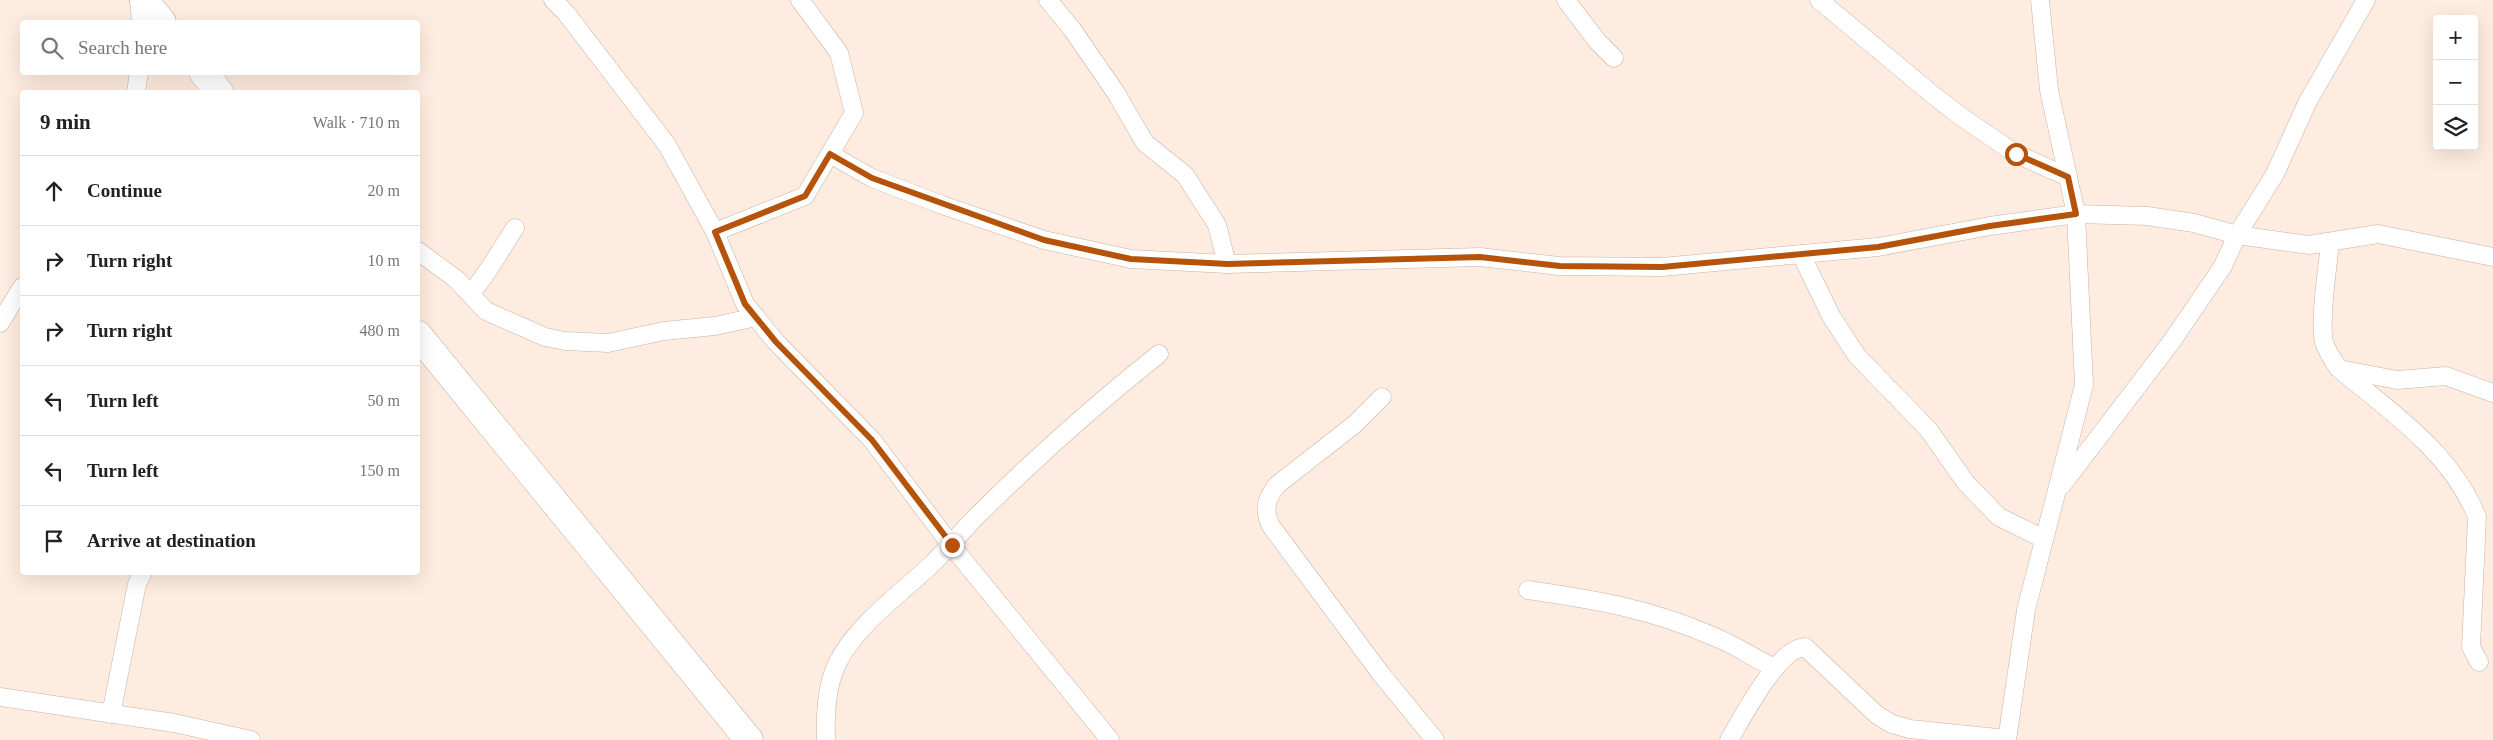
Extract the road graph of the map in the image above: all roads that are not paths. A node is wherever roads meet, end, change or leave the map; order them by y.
1 (139, 0) edge
2 (144, 0) edge
3 (553, 0) edge
4 (800, 0) edge
5 (1048, 0) edge
6 (1566, 0) edge
7 (1819, 0) edge
8 (2040, 0) edge
9 (2366, 0) edge
10 (140, 20) edge
11 (160, 20) edge
12 (1614, 58) dead end
13 (139, 75) edge
14 (205, 75) edge
15 (136, 90) edge
16 (217, 90) edge
17 (830, 154) junction
18 (2068, 177) junction
19 (2076, 214) junction
20 (515, 228) dead end
21 (715, 232) junction
22 (2237, 235) junction
23 (2330, 242) junction
24 (420, 252) edge
25 (1801, 254) junction
26 (2493, 258) edge
27 (1228, 264) junction
28 (20, 290) edge
29 (470, 294) junction
30 (756, 317) junction
31 (0, 323) edge
32 (420, 337) edge
33 (1158, 354) dead end
34 (2339, 369) junction
35 (2493, 393) edge
36 (1382, 397) dead end
37 (2057, 492) junction
38 (2044, 539) junction
39 (952, 545) junction
40 (142, 575) edge
41 (1528, 590) dead end
42 (2479, 662) dead end
43 (1775, 668) junction
44 (0, 697) edge
45 (111, 714) junction
46 (2007, 739) edge
47 (251, 740) edge
48 (749, 740) edge
49 (826, 740) edge
50 (1110, 740) edge
51 (1436, 740) edge
52 (1729, 740) edge

1 - 10 street
2 - 11 highway
3 - 21 street
4 - 17 street
5 - 27 street
6 - 12 street
7 - 18 street
8 - 18 street
9 - 22 street
13 - 15 street
14 - 16 highway
17 - 21 street
17 - 27 street
18 - 19 street
19 - 22 street
19 - 25 street
19 - 37 street
20 - 29 street
21 - 30 street
22 - 23 street
22 - 37 street
23 - 26 street
23 - 34 street
24 - 29 street
25 - 27 street
25 - 38 street
28 - 31 street
29 - 30 street
30 - 39 street
32 - 48 highway
33 - 39 street
34 - 35 street
34 - 42 street
36 - 51 street
37 - 38 street
38 - 46 street
39 - 49 street
39 - 50 street
40 - 45 street
41 - 43 street
43 - 46 street
43 - 52 street
44 - 45 street
45 - 47 street

